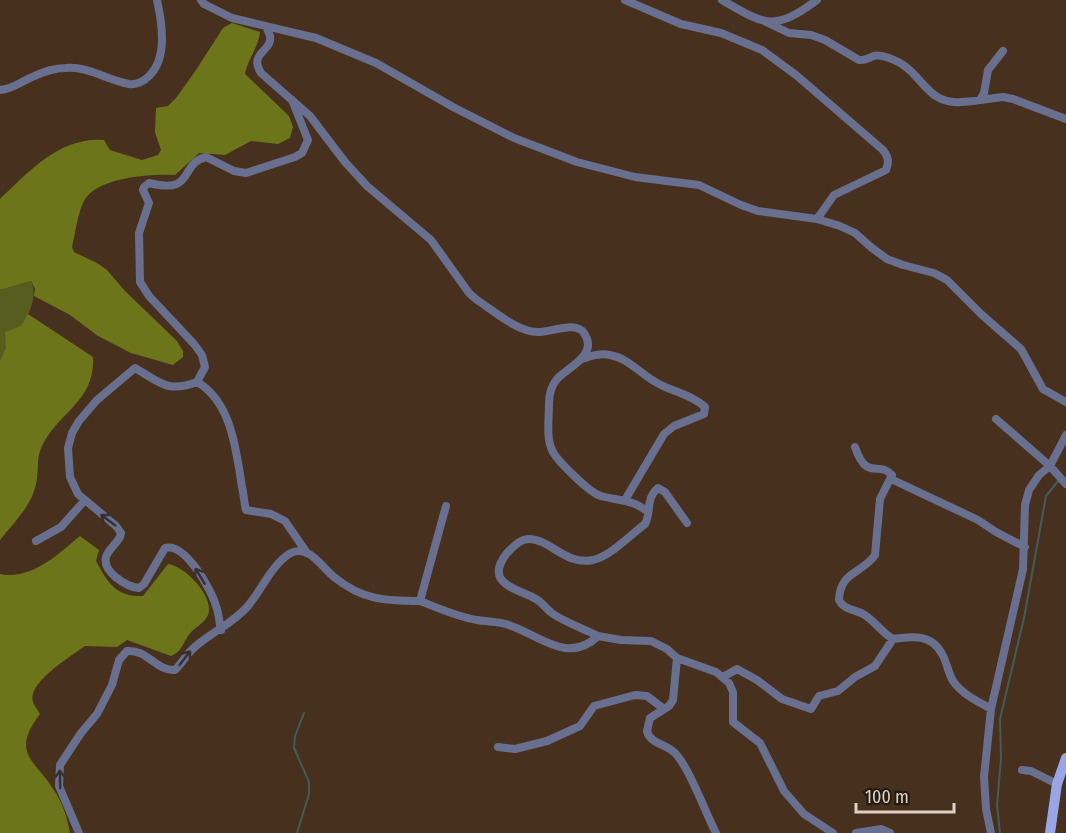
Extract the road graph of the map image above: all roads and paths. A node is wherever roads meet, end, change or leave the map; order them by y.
1 (157, 0) edge
2 (201, 0) edge
3 (625, 0) edge
4 (722, 0) edge
5 (817, 0) edge
6 (766, 22) junction
7 (266, 26) junction
8 (1003, 51) dead end
9 (0, 90) edge
10 (292, 100) junction
11 (980, 100) junction
12 (1066, 119) edge
13 (817, 219) junction
14 (582, 359) junction
15 (197, 382) junction
16 (1066, 402) edge
17 (996, 419) dead end
18 (1066, 435) edge
19 (855, 447) dead end
20 (1050, 466) junction
21 (891, 479) junction
22 (1065, 483) edge
23 (85, 500) junction
24 (626, 500) junction
25 (446, 506) dead end
26 (648, 512) junction
27 (687, 523) dead end
28 (36, 541) dead end
29 (1025, 547) junction
30 (307, 553) junction
31 (420, 601) junction
32 (221, 630) junction
33 (598, 636) junction
34 (892, 639) junction
35 (676, 658) junction
36 (723, 677) junction
37 (664, 709) junction
38 (991, 709) junction
39 (498, 747) dead end
40 (1066, 759) edge
41 (1022, 770) dead end
42 (1057, 784) junction
43 (79, 833) edge
44 (716, 833) edge
45 (833, 833) edge
46 (856, 833) edge
47 (890, 833) edge
48 (992, 833) edge
49 (1050, 833) edge

1 - 9 street
2 - 7 street
3 - 13 street
4 - 6 street
5 - 6 street
6 - 11 street
7 - 10 street
7 - 13 street
8 - 11 street
10 - 14 street
10 - 15 street
11 - 12 street
13 - 16 street
14 - 24 street
14 - 24 street
15 - 23 street
15 - 30 street
17 - 20 street
18 - 20 street
19 - 21 street
20 - 22 street
20 - 29 street
21 - 29 street
21 - 34 street
23 - 28 street
32 -> 23 street
24 - 26 street
25 - 31 street
26 - 27 street
26 - 33 street
29 - 38 street
30 - 31 street
30 - 32 street
31 - 33 street
43 -> 32 street
33 - 35 street
34 - 36 street
34 - 38 street
35 - 36 street
35 - 37 street
36 - 45 street
37 - 39 street
37 - 44 street
38 - 48 street
40 - 42 main road
41 - 42 street
42 - 49 main road
46 - 47 street

